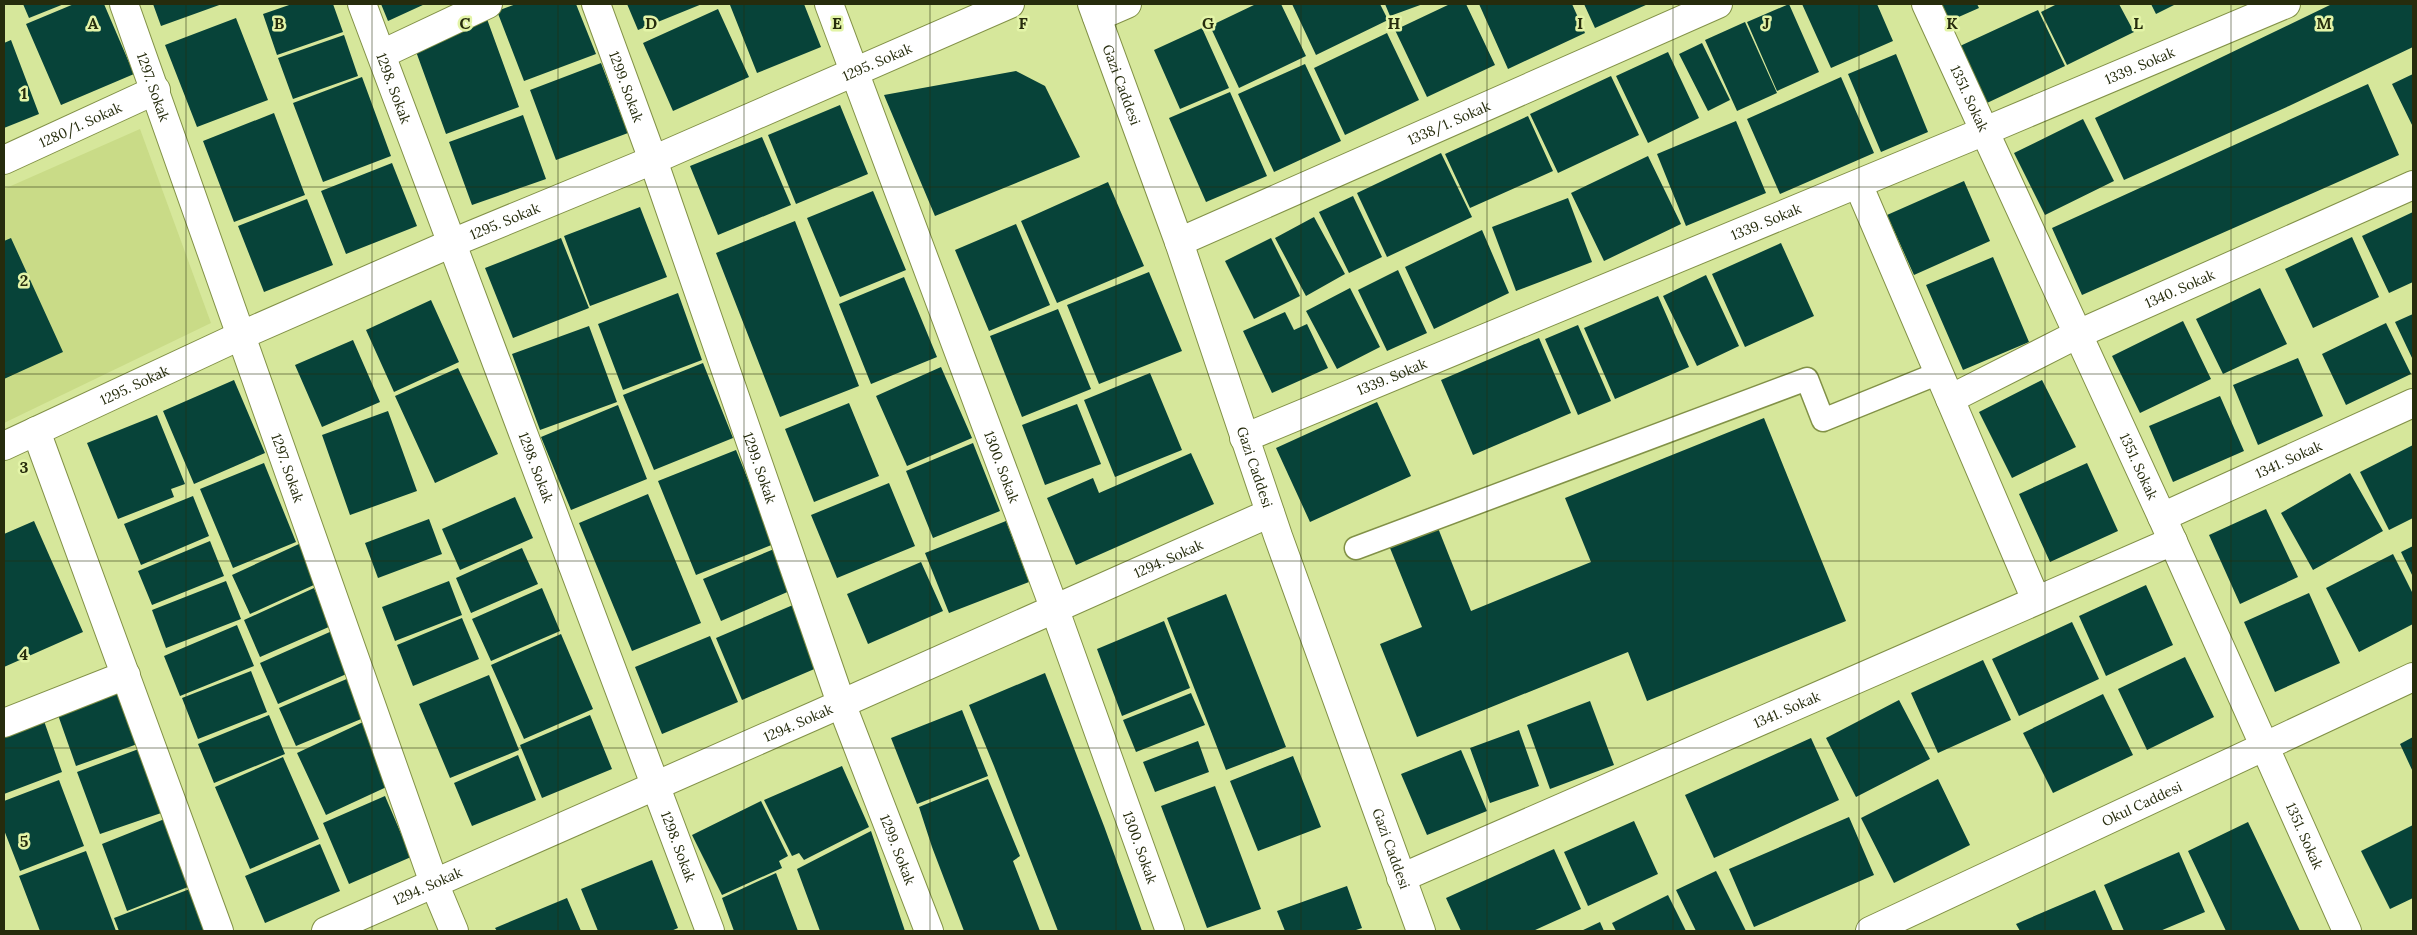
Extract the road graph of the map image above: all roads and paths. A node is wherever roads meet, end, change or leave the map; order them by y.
1 (124, 4) edge
2 (362, 4) edge
3 (488, 4) edge
4 (596, 4) edge
5 (829, 4) edge
6 (1010, 4) edge
7 (1127, 4) edge
8 (1718, 4) edge
9 (1926, 4) edge
10 (2286, 4) edge
11 (1095, 10) edge
12 (382, 54) junction
13 (854, 71) junction
14 (156, 90) junction
15 (1985, 131) junction
16 (4, 160) edge
17 (652, 160) junction
18 (1858, 184) junction
19 (2413, 185) edge
20 (1179, 242) junction
21 (452, 243) junction
22 (2078, 334) junction
23 (242, 335) junction
24 (1939, 372) junction
25 (1950, 399) junction
26 (2413, 403) edge
27 (36, 431) junction
28 (1244, 438) junction
29 (4, 446) edge
30 (1270, 513) junction
31 (2168, 529) junction
32 (1356, 548) dead end
33 (2036, 600) junction
34 (1055, 610) junction
35 (126, 675) junction
36 (2413, 677) edge
37 (841, 702) junction
38 (4, 723) edge
39 (2265, 745) junction
40 (656, 784) junction
41 (1401, 878) junction
42 (434, 883) junction
43 (219, 931) edge
44 (326, 931) edge
45 (454, 931) edge
46 (710, 931) edge
47 (929, 931) edge
48 (1170, 931) edge
49 (1421, 931) edge
50 (1870, 931) edge
51 (2347, 931) edge

1 - 14 street, 1297. Sokak
2 - 12 street, 1298. Sokak
3 - 12 street
4 - 17 street, 1299. Sokak
5 - 13 street, 1300. Sokak
6 - 13 street, 1295. Sokak
7 - 11 street
8 - 20 street, 1338/1. Sokak
9 - 15 street, 1351. Sokak
10 - 15 street, 1339. Sokak
11 - 20 street, Gazi Caddesi
12 - 21 street, 1298. Sokak
13 - 17 street, 1295. Sokak
13 - 34 street, 1300. Sokak
14 - 16 street, 1280/1. Sokak
14 - 23 street, 1297. Sokak
15 - 18 street, 1339. Sokak
15 - 22 street, 1351. Sokak
17 - 21 street, 1295. Sokak
17 - 37 street, 1299. Sokak
18 - 24 street
18 - 28 street, 1339. Sokak
19 - 22 street, 1340. Sokak
20 - 28 street, Gazi Caddesi
21 - 23 street, 1295. Sokak
21 - 40 street, 1298. Sokak
22 - 25 street, 1340. Sokak
22 - 31 street, 1351. Sokak
23 - 27 street, 1295. Sokak
23 - 42 street, 1297. Sokak
24 - 25 street
24 - 32 lane
25 - 33 street
26 - 31 street, 1341. Sokak
27 - 29 street, 1295. Sokak
27 - 35 street
28 - 30 street, Gazi Caddesi
30 - 34 street, 1294. Sokak
30 - 41 street, Gazi Caddesi
31 - 33 street, 1341. Sokak
31 - 39 street, 1351. Sokak
33 - 41 street, 1341. Sokak
34 - 37 street, 1294. Sokak
34 - 48 street, 1300. Sokak
35 - 38 street
35 - 43 street
36 - 39 street, Okul Caddesi
37 - 40 street, 1294. Sokak
37 - 47 street, 1299. Sokak
39 - 50 street, Okul Caddesi
39 - 51 street, 1351. Sokak
40 - 42 street, 1294. Sokak
40 - 46 street, 1298. Sokak
41 - 49 street, Gazi Caddesi
42 - 44 street, 1294. Sokak
42 - 45 street, 1297. Sokak

